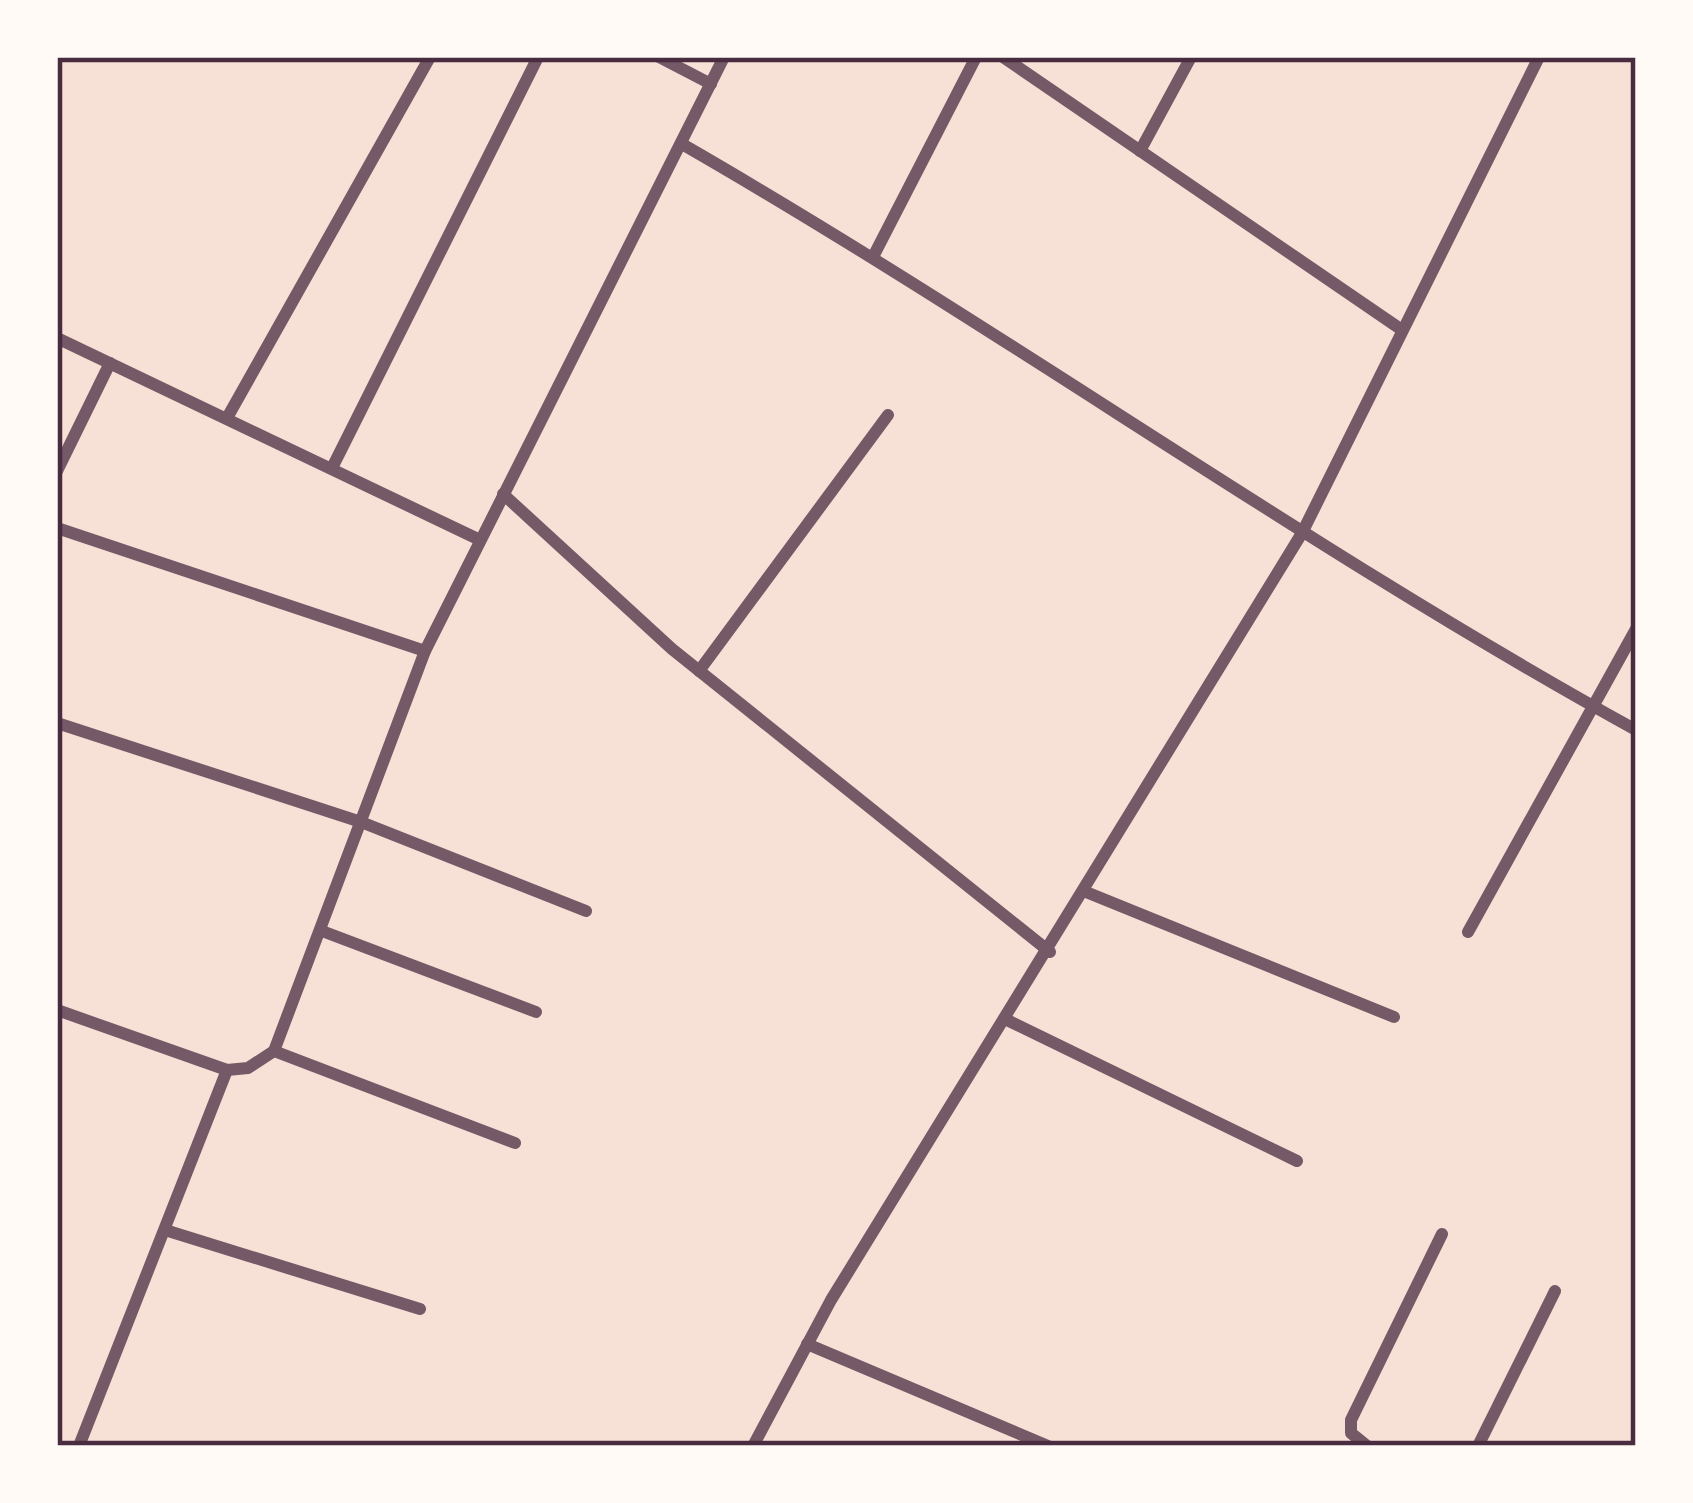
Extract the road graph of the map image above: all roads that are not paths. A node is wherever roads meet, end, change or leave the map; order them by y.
1 (430, 57) edge
2 (538, 57) edge
3 (659, 57) edge
4 (724, 57) edge
5 (976, 57) edge
6 (1003, 57) edge
7 (1190, 57) edge
8 (1539, 57) edge
9 (711, 84) junction
10 (682, 144) junction
11 (1140, 151) junction
12 (874, 255) junction
13 (1402, 330) junction
14 (57, 338) edge
15 (110, 363) junction
16 (888, 415) dead end
17 (227, 418) junction
18 (332, 468) junction
19 (57, 471) edge
20 (503, 494) junction
21 (57, 528) edge
22 (1302, 533) junction
23 (480, 540) junction
24 (1636, 629) edge
25 (425, 651) junction
26 (699, 671) junction
27 (1592, 706) junction
28 (57, 723) edge
29 (1636, 730) edge
30 (361, 822) junction
31 (1086, 892) junction
32 (586, 911) dead end
33 (322, 931) junction
34 (1468, 932) dead end
35 (1050, 952) junction
36 (58, 1012) edge
37 (536, 1012) dead end
38 (1394, 1017) dead end
39 (1007, 1020) junction
40 (274, 1051) junction
41 (226, 1070) junction
42 (515, 1143) dead end
43 (1297, 1161) dead end
44 (165, 1231) junction
45 (1442, 1234) dead end
46 (1556, 1291) dead end
47 (420, 1309) dead end
48 (807, 1344) junction
49 (79, 1446) edge
50 (753, 1446) edge
51 (1048, 1446) edge
52 (1367, 1446) edge
53 (1478, 1446) edge

1 - 17 street
2 - 18 street
3 - 9 street
4 - 9 street
5 - 12 street
6 - 11 street
7 - 11 street
8 - 13 street
9 - 10 street
10 - 12 street
10 - 20 street
11 - 13 street
12 - 22 street
13 - 22 street
14 - 15 street
15 - 17 street
15 - 19 street
16 - 26 street
17 - 18 street
18 - 23 street
20 - 23 street
20 - 26 street
21 - 25 street
22 - 27 street
22 - 31 street
23 - 25 street
24 - 27 street
25 - 30 street
26 - 35 street
27 - 29 street
27 - 34 street
28 - 30 street
30 - 32 street
30 - 33 street
31 - 35 street
31 - 38 street
33 - 37 street
33 - 40 street
35 - 39 street
36 - 41 street
39 - 43 street
39 - 48 street
40 - 41 street
40 - 42 street
41 - 44 street
44 - 47 street
44 - 49 street
45 - 52 street
46 - 53 street
48 - 50 street
48 - 51 street

